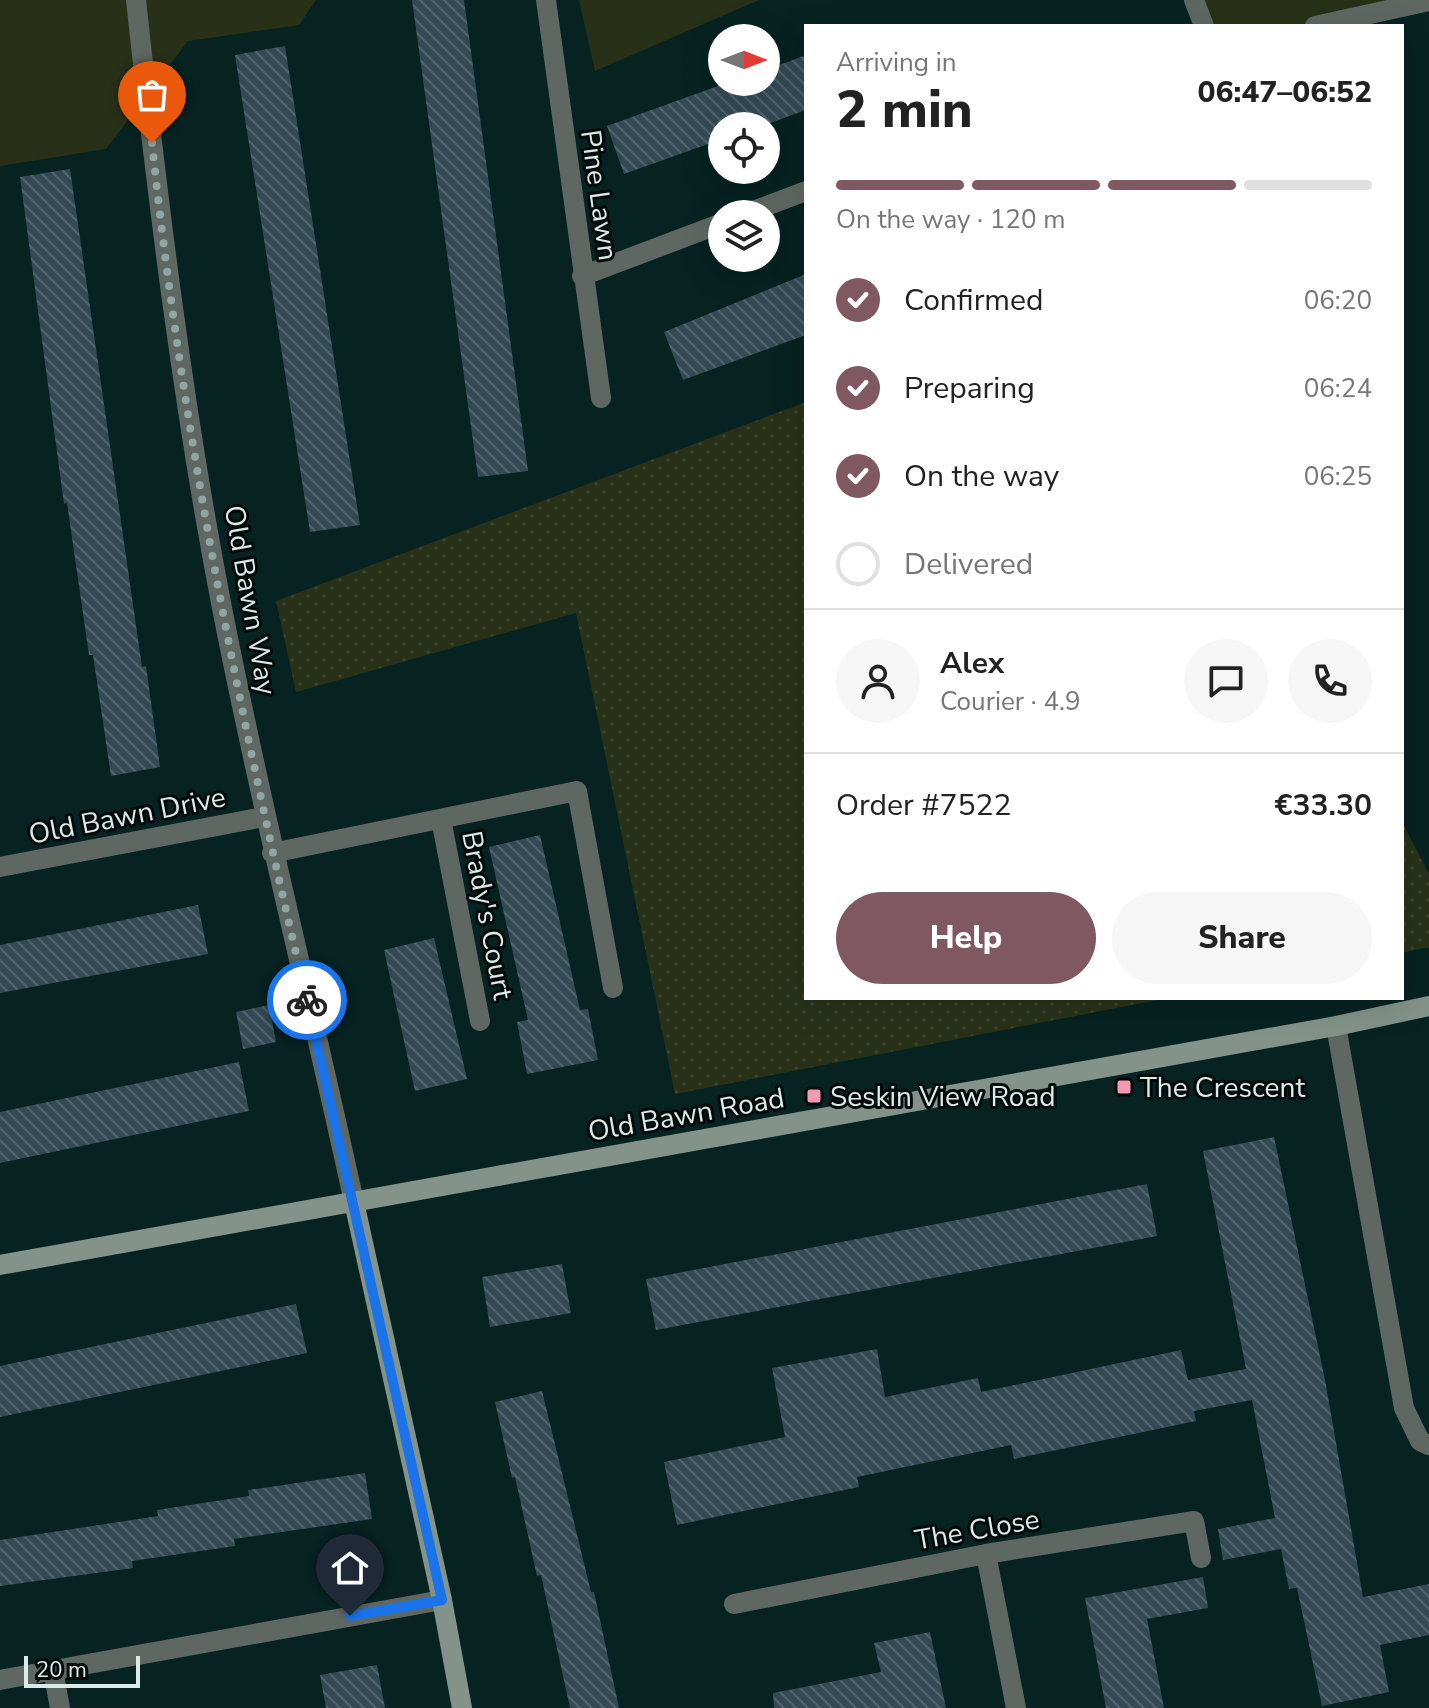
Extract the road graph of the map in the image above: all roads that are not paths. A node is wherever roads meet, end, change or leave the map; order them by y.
1 (136, 0) edge
2 (546, 0) edge
3 (1194, 0) edge
4 (1429, 1) edge
5 (1203, 24) edge
6 (1324, 24) edge
7 (804, 192) edge
8 (780, 201) edge
9 (708, 228) edge
10 (582, 276) junction
11 (601, 398) dead end
12 (264, 817) junction
13 (441, 819) junction
14 (272, 853) junction
15 (0, 867) edge
16 (613, 988) dead end
17 (1429, 1006) edge
18 (480, 1021) dead end
19 (1336, 1026) junction
20 (354, 1202) junction
21 (0, 1265) edge
22 (1429, 1445) edge
23 (986, 1554) junction
24 (1201, 1558) dead end
25 (442, 1600) junction
26 (734, 1604) dead end
27 (53, 1670) junction
28 (0, 1680) edge
29 (60, 1708) edge
30 (462, 1708) edge
31 (1016, 1708) edge

1 - 12 street, Old Bawn Way
2 - 10 street, Pine Lawn
3 - 5 street
4 - 6 street
7 - 8 street
9 - 10 street
10 - 11 street, Pine Lawn
12 - 14 street, Old Bawn Way
12 - 15 street, Old Bawn Drive
13 - 14 street, Brady's Court
13 - 16 street, Brady's Court
13 - 18 street, Brady's Court
14 - 20 street, Old Bawn Way
17 - 19 main road, Old Bawn Road
19 - 20 main road, Old Bawn Road
19 - 22 street
20 - 21 main road, Old Bawn Road
20 - 25 main road
23 - 24 street, The Close
23 - 26 street, The Close
23 - 31 street
25 - 27 street
25 - 30 main road
27 - 28 street
27 - 29 street

